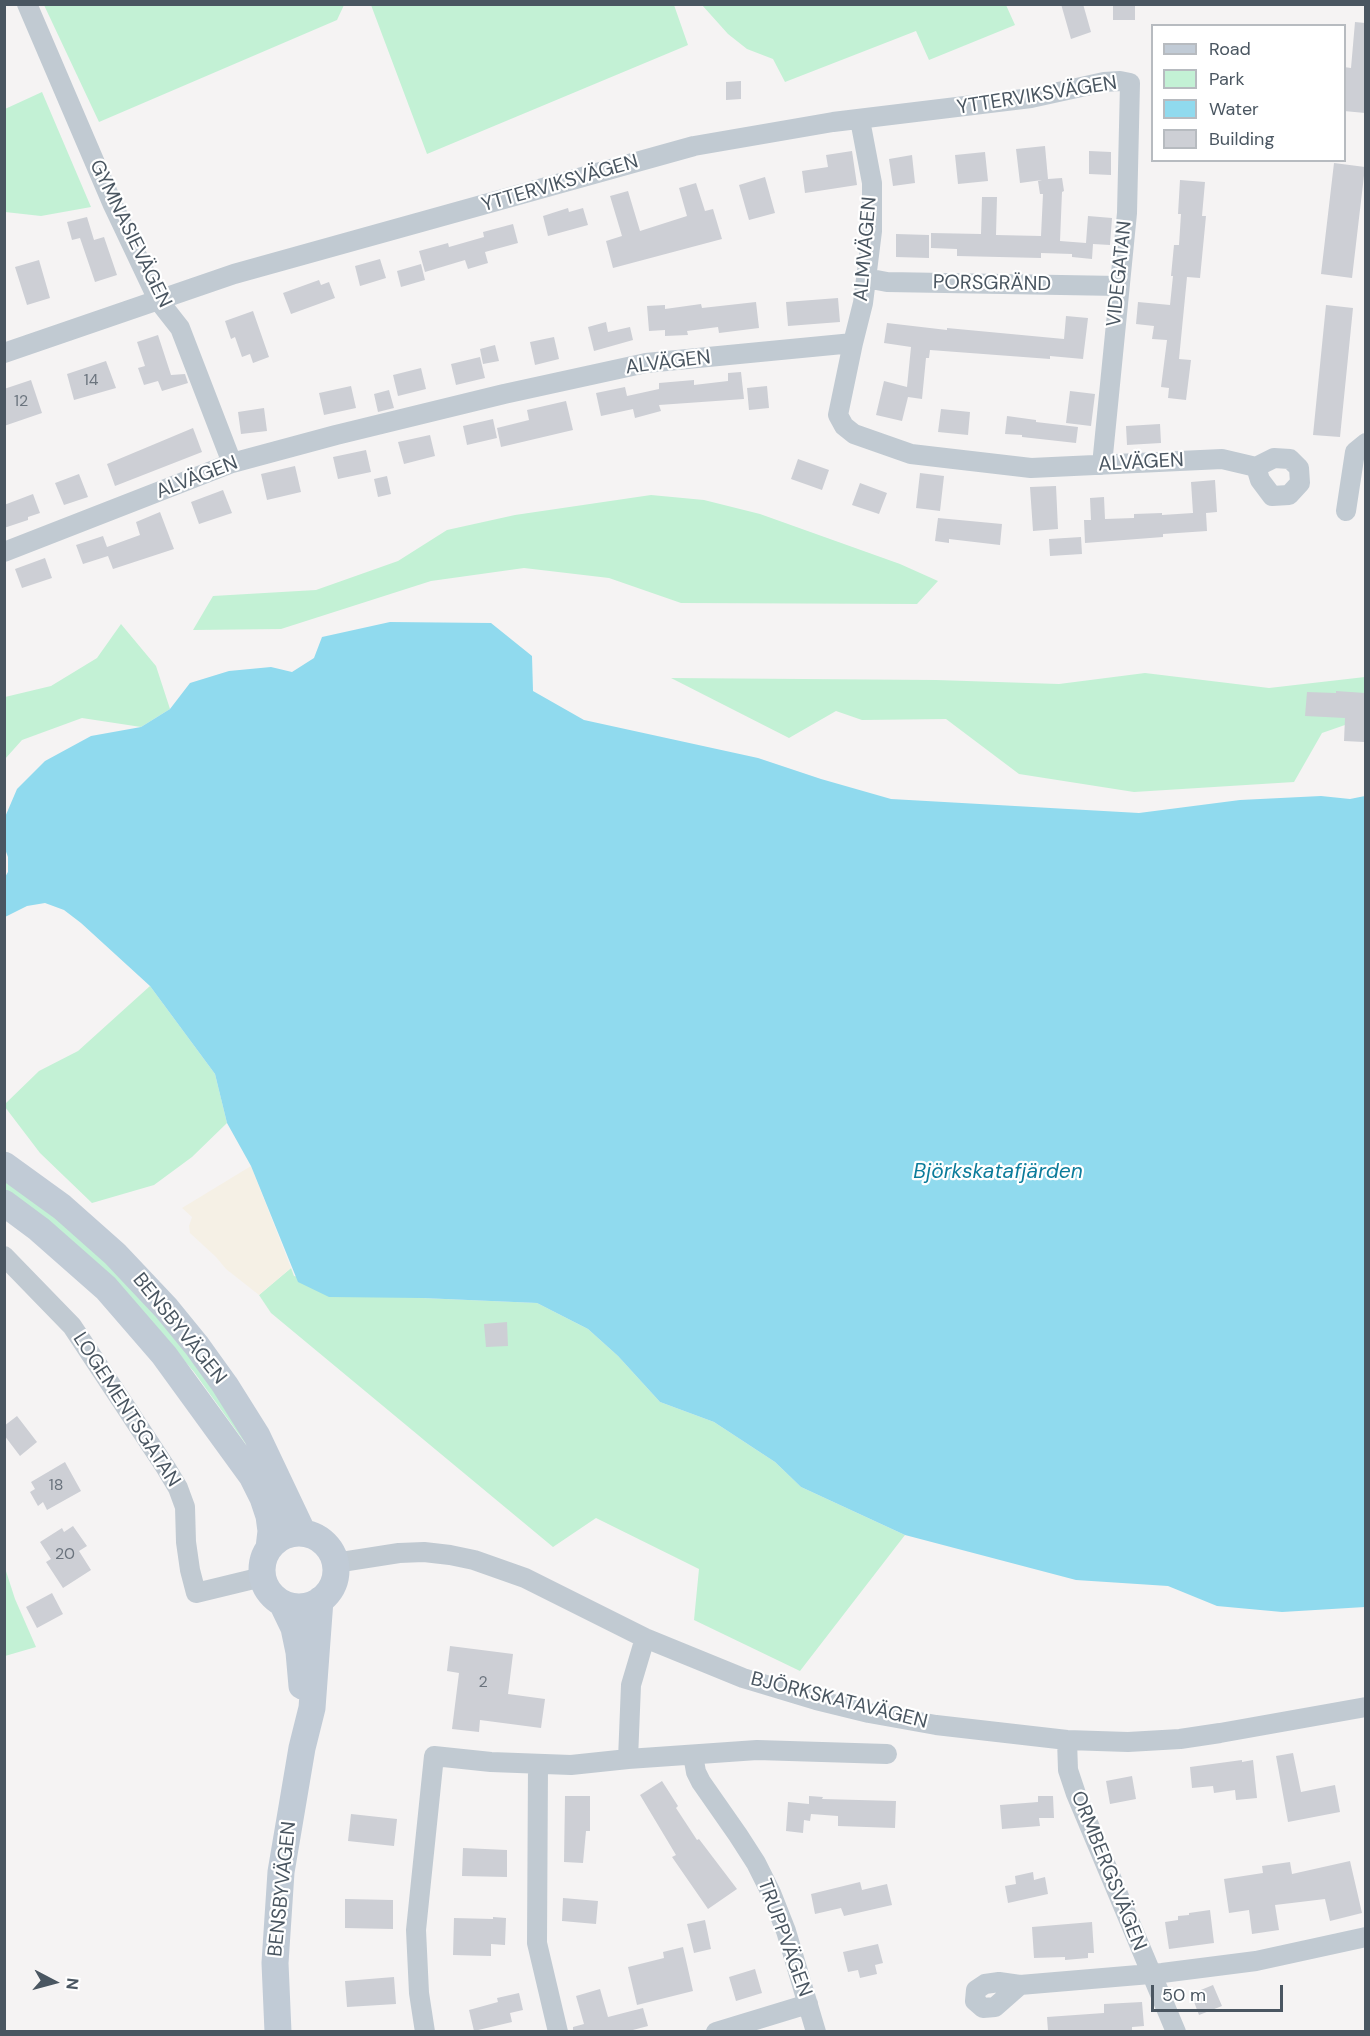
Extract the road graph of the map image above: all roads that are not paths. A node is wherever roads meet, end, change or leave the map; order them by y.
1 (27, 4) edge
2 (1130, 83) joint
3 (860, 120) junction
4 (866, 279) junction
5 (1119, 286) junction
6 (158, 300) junction
7 (853, 343) junction
8 (4, 353) edge
9 (1365, 442) edge
10 (231, 464) junction
11 (1102, 465) junction
12 (1256, 467) dead end
13 (1346, 511) dead end
14 (4, 552) edge
15 (4, 1165) edge
16 (4, 1203) edge
17 (4, 1256) edge
18 (303, 1533) junction
19 (269, 1548) junction
20 (335, 1563) junction
21 (262, 1577) junction
22 (320, 1600) junction
23 (282, 1603) junction
24 (645, 1638) junction
25 (1365, 1707) edge
26 (1067, 1740) junction
27 (303, 1748) junction
28 (887, 1754) dead end
29 (693, 1755) junction
30 (628, 1758) junction
31 (538, 1765) junction
32 (1365, 1937) edge
33 (1150, 1973) junction
34 (1020, 1985) dead end
35 (808, 2004) junction
36 (278, 2031) edge
37 (425, 2031) edge
38 (558, 2031) edge
39 (716, 2031) edge
40 (816, 2031) edge
41 (1176, 2031) edge

1 - 6 street, GYMNASIEVÄGEN
2 - 3 street, YTTERVIKSVÄGEN
2 - 5 street, VIDEGATAN
3 - 4 street, ALMVÄGEN
3 - 6 street, YTTERVIKSVÄGEN
4 - 5 street, PORSGRÄND
4 - 7 street, ALMVÄGEN
5 - 11 street, VIDEGATAN
6 - 8 street, YTTERVIKSVÄGEN
6 - 10 street, GYMNASIEVÄGEN
7 - 10 street, ALVÄGEN
7 - 11 street, ALVÄGEN
9 - 13 street
10 - 14 street, ALVÄGEN
11 - 12 street, ALVÄGEN
15 - 18 main road, BENSBYVÄGEN
16 - 19 main road, BENSBYVÄGEN
17 - 21 street, LOGEMENTSGATAN
18 - 19 main road
18 - 20 main road
19 - 21 main road
20 - 22 main road
20 - 24 street, BJÖRKSKATAVÄGEN
21 - 23 main road
22 - 23 main road
22 - 27 main road, BENSBYVÄGEN
23 - 27 main road, BENSBYVÄGEN
24 - 26 street, BJÖRKSKATAVÄGEN
24 - 30 street
25 - 26 street, BJÖRKSKATAVÄGEN
26 - 33 street, ORMBERGSVÄGEN
27 - 36 main road, BENSBYVÄGEN
28 - 29 street
29 - 30 street
29 - 35 street, TRUPPVÄGEN
30 - 31 street
31 - 37 street
31 - 38 street
32 - 33 street
33 - 34 street
33 - 41 street, ORMBERGSVÄGEN
35 - 39 street
35 - 40 street, TRUPPVÄGEN

